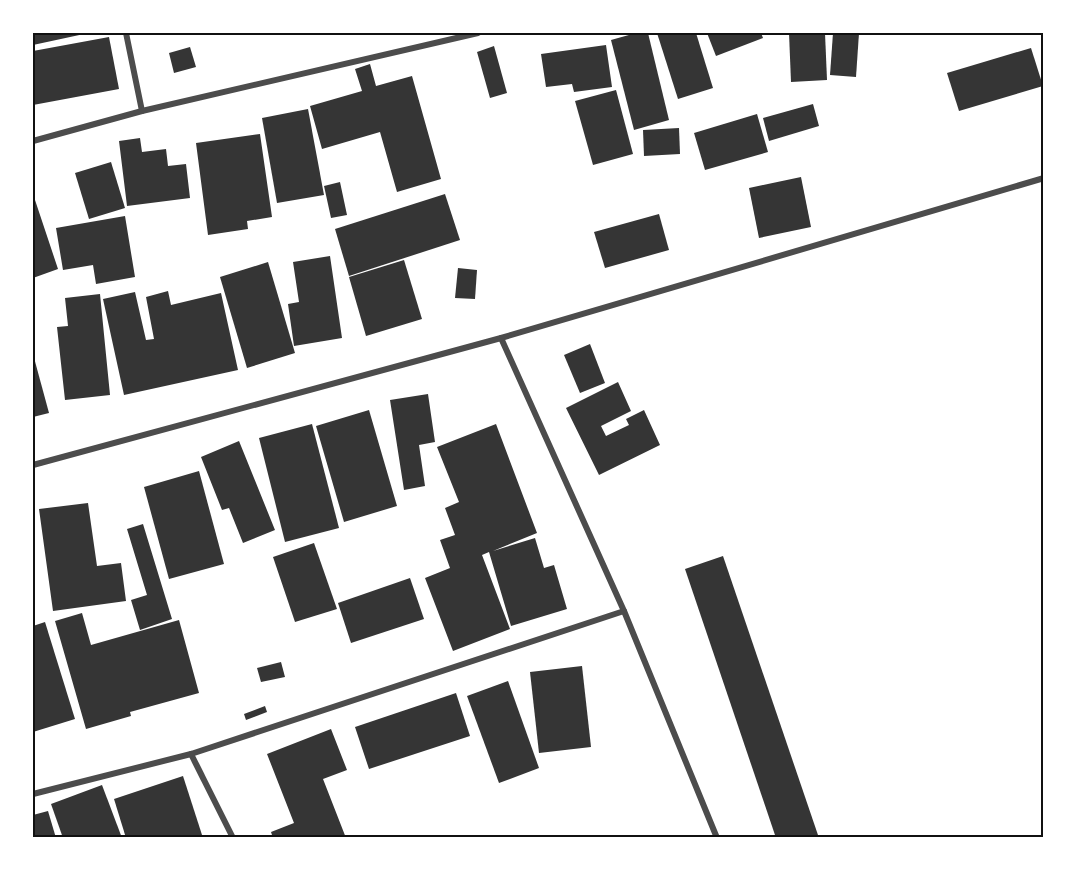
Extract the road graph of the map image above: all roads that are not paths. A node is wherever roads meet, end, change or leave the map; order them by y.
1 (126, 33) edge
2 (478, 33) edge
3 (142, 111) junction
4 (33, 141) edge
5 (1044, 178) edge
6 (501, 338) junction
7 (33, 465) edge
8 (624, 611) junction
9 (191, 754) junction
10 (33, 794) edge
11 (233, 838) edge
12 (717, 838) edge

1 - 3 street
2 - 3 street
3 - 4 street
5 - 6 street
6 - 7 street
6 - 8 street
8 - 9 street
8 - 12 street
9 - 10 street
9 - 11 street

